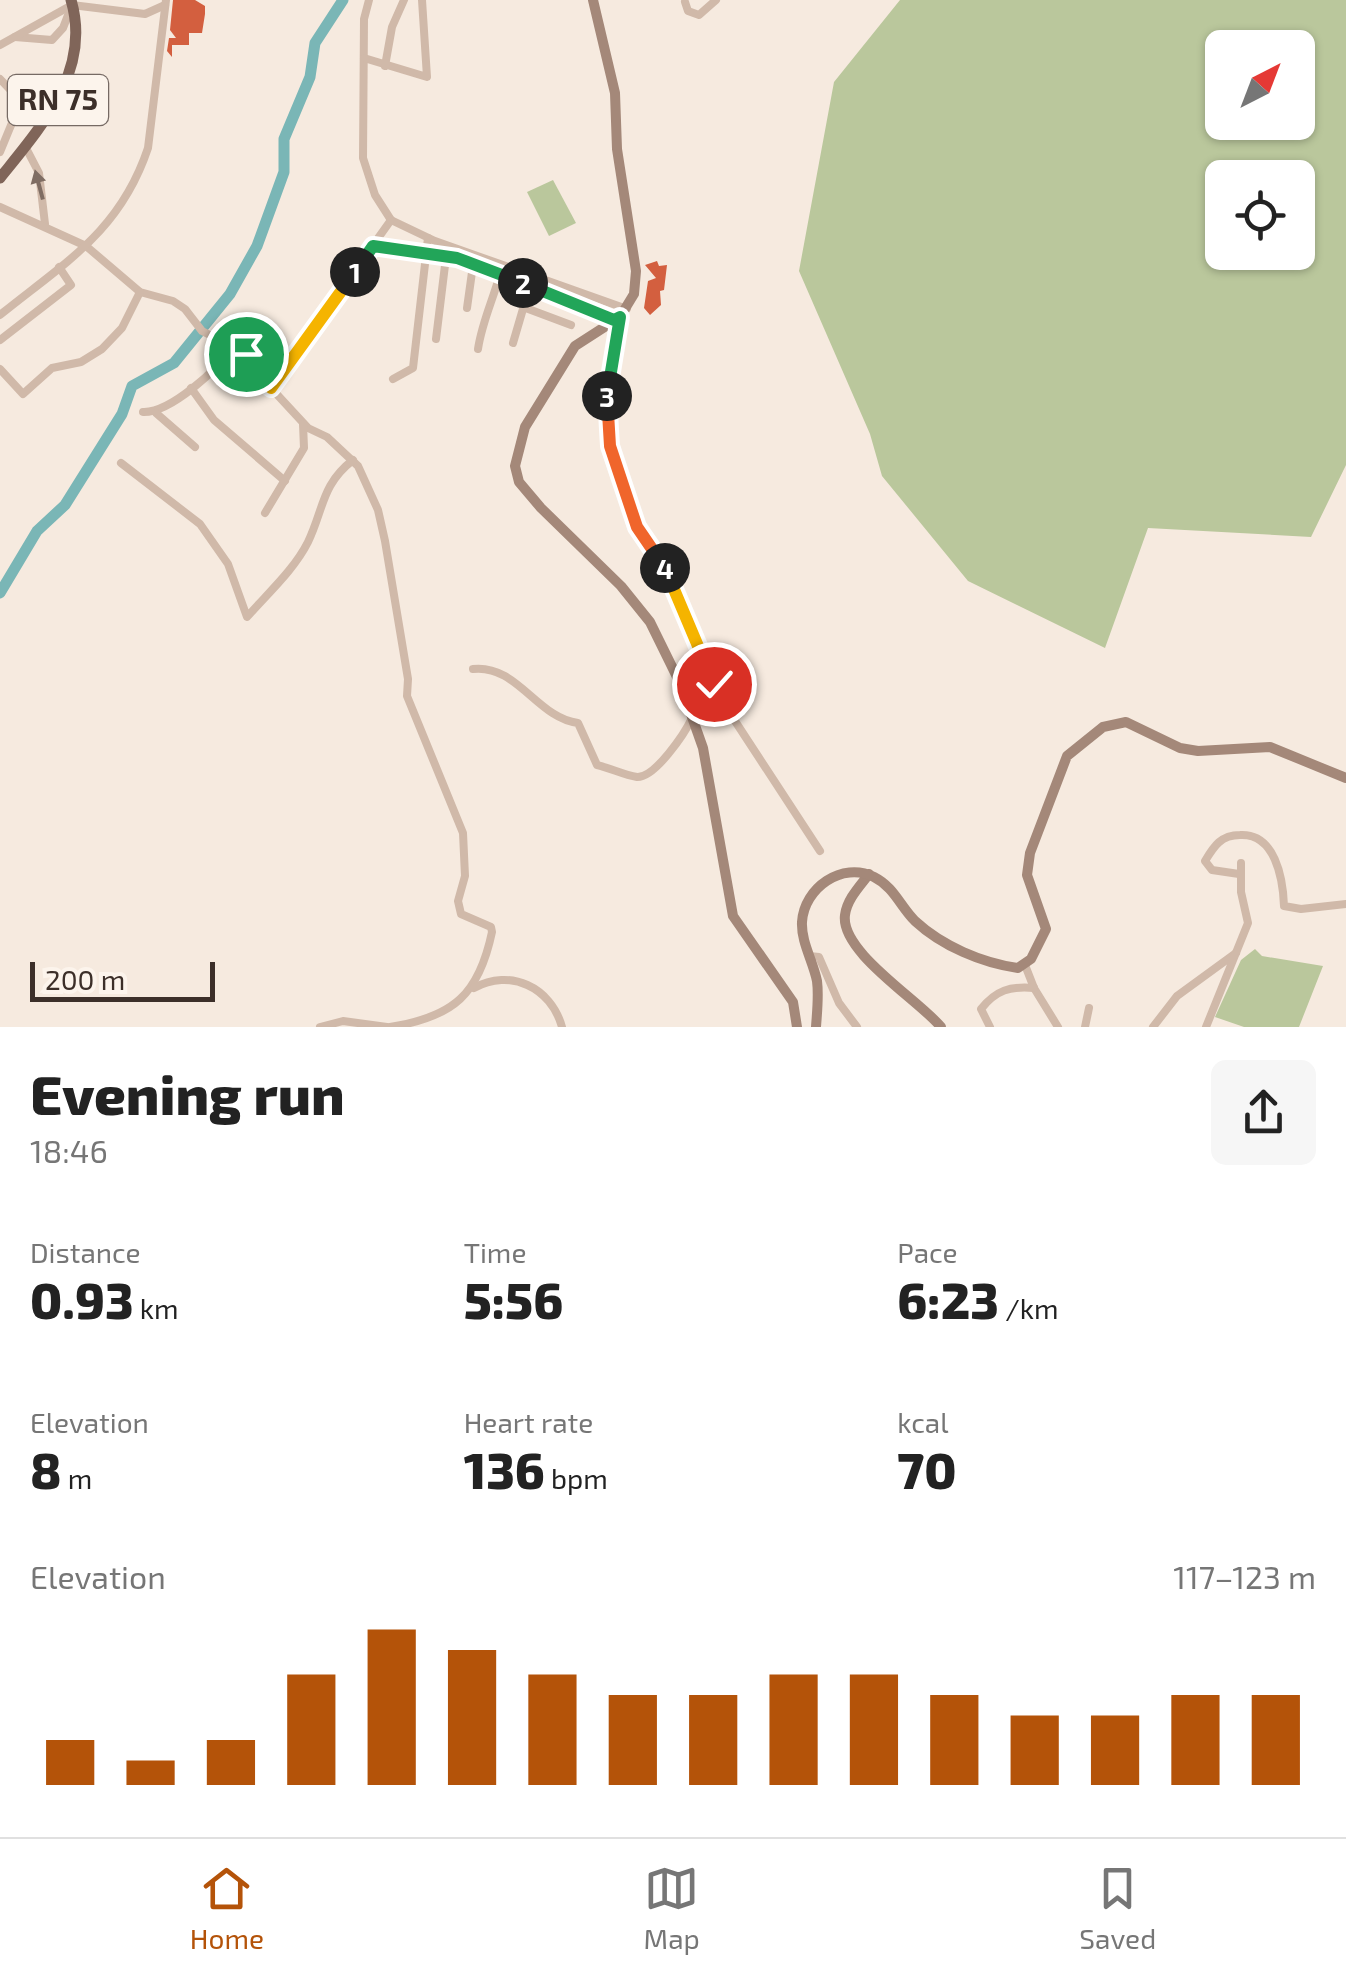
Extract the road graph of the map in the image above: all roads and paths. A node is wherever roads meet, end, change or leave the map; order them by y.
1 (369, 0) edge
2 (404, 0) edge
3 (422, 0) edge
4 (716, 0) edge
5 (594, 1) edge
6 (685, 2) edge
7 (72, 3) edge
8 (166, 3) edge
9 (15, 37) junction
10 (0, 45) edge
11 (364, 58) junction
12 (385, 66) junction
13 (0, 79) edge
14 (26, 148) junction
15 (0, 152) edge
16 (0, 178) edge
17 (0, 207) edge
18 (391, 220) junction
19 (45, 224) junction
20 (428, 238) junction
21 (86, 246) junction
22 (373, 246) junction
23 (425, 255) junction
24 (446, 257) junction
25 (473, 264) junction
26 (59, 267) junction
27 (501, 270) junction
28 (532, 276) junction
29 (530, 286) junction
30 (140, 292) junction
31 (523, 307) junction
32 (466, 308) dead end
33 (0, 315) edge
34 (621, 315) junction
35 (571, 325) dead end
36 (0, 340) edge
37 (436, 340) dead end
38 (513, 342) dead end
39 (233, 346) junction
40 (478, 348) dead end
41 (0, 368) edge
42 (393, 379) dead end
43 (191, 388) junction
44 (271, 388) junction
45 (143, 412) dead end
46 (156, 413) junction
47 (303, 424) junction
48 (196, 446) dead end
49 (353, 460) junction
50 (121, 464) dead end
51 (285, 481) junction
52 (265, 513) dead end
53 (473, 669) dead end
54 (692, 718) junction
55 (1346, 778) edge
56 (820, 851) dead end
57 (1240, 863) dead end
58 (870, 874) junction
59 (1240, 874) junction
60 (1346, 904) edge
61 (1236, 953) junction
62 (809, 956) junction
63 (1025, 965) junction
64 (1034, 988) junction
65 (470, 990) junction
66 (1089, 1008) dead end
67 (320, 1027) edge
68 (389, 1027) edge
69 (562, 1027) edge
70 (797, 1027) edge
71 (816, 1027) edge
72 (857, 1027) edge
73 (942, 1027) edge
74 (990, 1027) edge
75 (1058, 1027) edge
76 (1086, 1027) edge
77 (1153, 1027) edge
78 (1206, 1027) edge

1 - 11 street
2 - 12 street
3 - 12 street
4 - 6 street
5 - 34 main road
7 - 8 street
7 - 9 street
7 - 9 street
7 - 14 main road, RN 75
8 - 21 street
9 - 10 street
11 - 12 street
11 - 18 street
13 - 15 street
14 - 16 main road, RN 75
19 -> 14 street
17 - 19 street
18 - 20 street
18 - 22 street
19 - 21 street
20 - 23 street
20 - 27 street
21 - 26 street
21 - 30 street
22 - 23 street
22 - 44 street
23 - 24 street
23 - 42 street
24 - 25 street
24 - 37 street
25 - 27 street
25 - 32 street
26 - 33 street
26 - 36 street
27 - 28 street
27 - 29 street
27 - 40 street
28 - 29 street
28 - 34 street
29 - 31 street
29 - 34 street
30 - 39 street
30 - 41 street
31 - 35 street
31 - 38 street
34 - 54 main road
34 - 56 street
39 - 43 street
39 - 44 street
43 - 46 street
43 - 51 street
44 - 47 street
45 - 46 street
46 - 48 street
47 - 49 street
47 - 51 street
49 - 50 street
49 - 65 street
51 - 52 street
53 - 54 street
54 - 70 main road
55 - 63 main road
57 - 59 street
58 - 62 main road
58 - 63 main road
58 - 73 main road
59 - 60 street
59 - 61 street
61 - 77 street
61 - 78 street
62 - 71 main road
62 - 72 street
63 - 64 street
64 - 74 street
64 - 75 street
65 - 68 street
65 - 69 street
66 - 76 street
67 - 68 street

